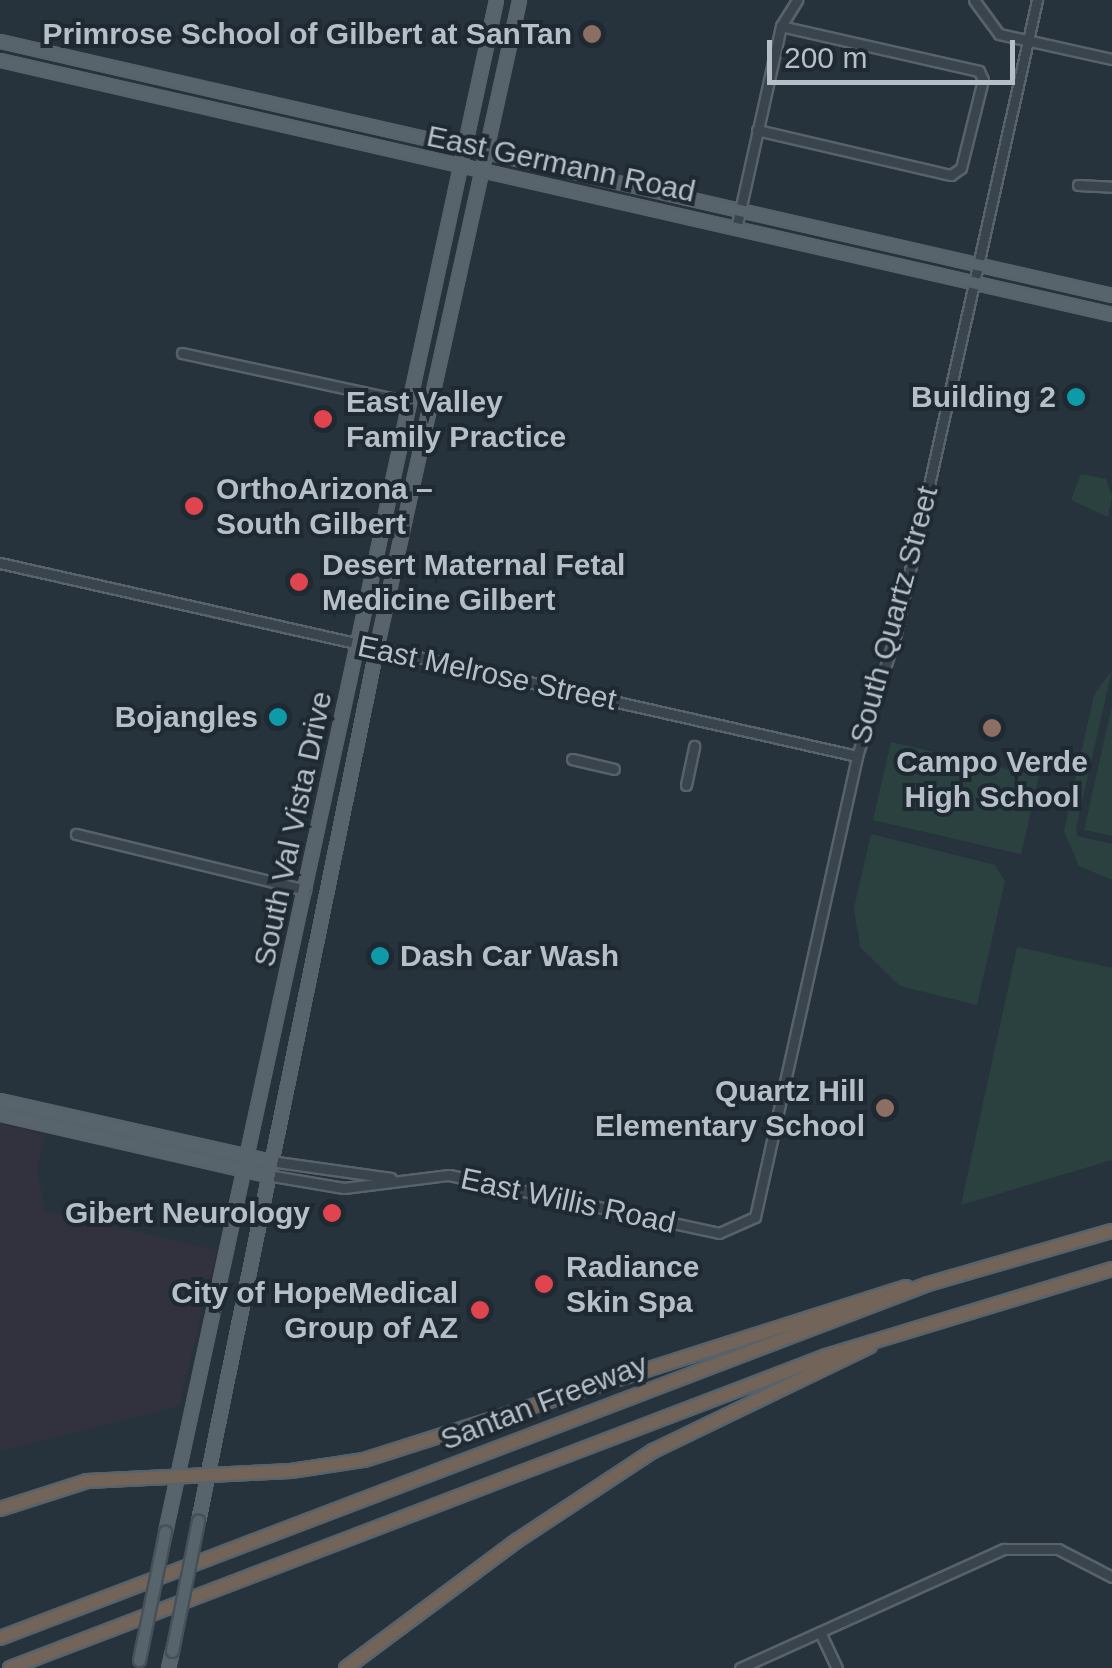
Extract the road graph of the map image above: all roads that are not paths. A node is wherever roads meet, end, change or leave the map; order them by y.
1 (496, 0) edge
2 (519, 0) edge
3 (797, 0) edge
4 (974, 0) edge
5 (1037, 0) edge
6 (781, 26) junction
7 (1027, 40) junction
8 (0, 41) edge
9 (1112, 59) edge
10 (0, 60) edge
11 (757, 130) junction
12 (461, 146) junction
13 (483, 152) junction
14 (456, 167) junction
15 (478, 172) junction
16 (1078, 184) dead end
17 (1112, 186) edge
18 (740, 208) junction
19 (736, 228) junction
20 (976, 263) junction
21 (972, 283) junction
22 (1112, 295) edge
23 (1112, 314) edge
24 (182, 353) dead end
25 (408, 402) junction
26 (428, 406) junction
27 (0, 563) edge
28 (358, 645) junction
29 (376, 649) junction
30 (694, 746) dead end
31 (858, 756) junction
32 (572, 760) dead end
33 (614, 769) dead end
34 (686, 784) dead end
35 (76, 834) dead end
36 (305, 890) junction
37 (326, 895) junction
38 (0, 1100) edge
39 (0, 1114) edge
40 (247, 1163) junction
41 (269, 1168) junction
42 (744, 1226) joint
43 (1112, 1231) edge
44 (1112, 1269) edge
45 (928, 1284) junction
46 (888, 1334) junction
47 (207, 1476) junction
48 (176, 1478) junction
49 (0, 1509) edge
50 (1112, 1576) edge
51 (820, 1632) junction
52 (0, 1638) edge
53 (138, 1664) edge
54 (10, 1668) edge
55 (168, 1668) edge
56 (346, 1668) edge
57 (740, 1668) edge
58 (837, 1668) edge

1 - 12 main road, South Val Vista Drive
2 - 13 main road, South Val Vista Drive
3 - 6 street
4 - 7 street
5 - 7 street, South Quartz Street
6 - 11 street
6 - 11 street
7 - 9 street
7 - 20 street, South Quartz Street
8 - 12 main road, East Germann Road
10 - 14 main road, East Germann Road
11 - 18 street
12 - 13 main road, East Germann Road
12 - 14 main road, South Val Vista Drive
13 - 15 main road, South Val Vista Drive
13 - 18 main road, East Germann Road
14 - 15 main road, East Germann Road
14 - 25 main road, South Val Vista Drive
15 - 19 main road, East Germann Road
15 - 26 main road, South Val Vista Drive
16 - 17 street
18 - 19 street
18 - 20 main road, East Germann Road
19 - 21 main road, East Germann Road
20 - 21 street, South Quartz Street
20 - 22 main road, East Germann Road
21 - 23 main road, East Germann Road
21 - 31 street, South Quartz Street
24 - 25 street
25 - 26 main road
25 - 28 main road, South Val Vista Drive
26 - 29 main road, South Val Vista Drive
27 - 28 street, East Melrose Street
28 - 29 street, East Melrose Street
28 - 36 main road, South Val Vista Drive
29 - 31 street, East Melrose Street
29 - 37 main road, South Val Vista Drive
30 - 34 street
31 - 42 street, South Quartz Street
32 - 33 street
35 - 36 street
36 - 37 main road
36 - 40 main road, South Val Vista Drive
37 - 41 main road, South Val Vista Drive
38 - 40 main road
39 - 40 main road
40 - 41 main road
40 - 48 main road, South Val Vista Drive
41 - 42 street, East Willis Road
41 - 47 main road, South Val Vista Drive
43 - 45 highway, Santan Freeway
44 - 46 highway, Santan Freeway
45 - 47 highway
45 - 52 highway, Santan Freeway
46 - 54 highway, Santan Freeway
46 - 56 highway
47 - 48 highway
47 - 55 main road, South Val Vista Drive, bridge
48 - 49 highway
48 - 53 main road, South Val Vista Drive, bridge
50 - 51 street
51 - 57 street
51 - 58 street

